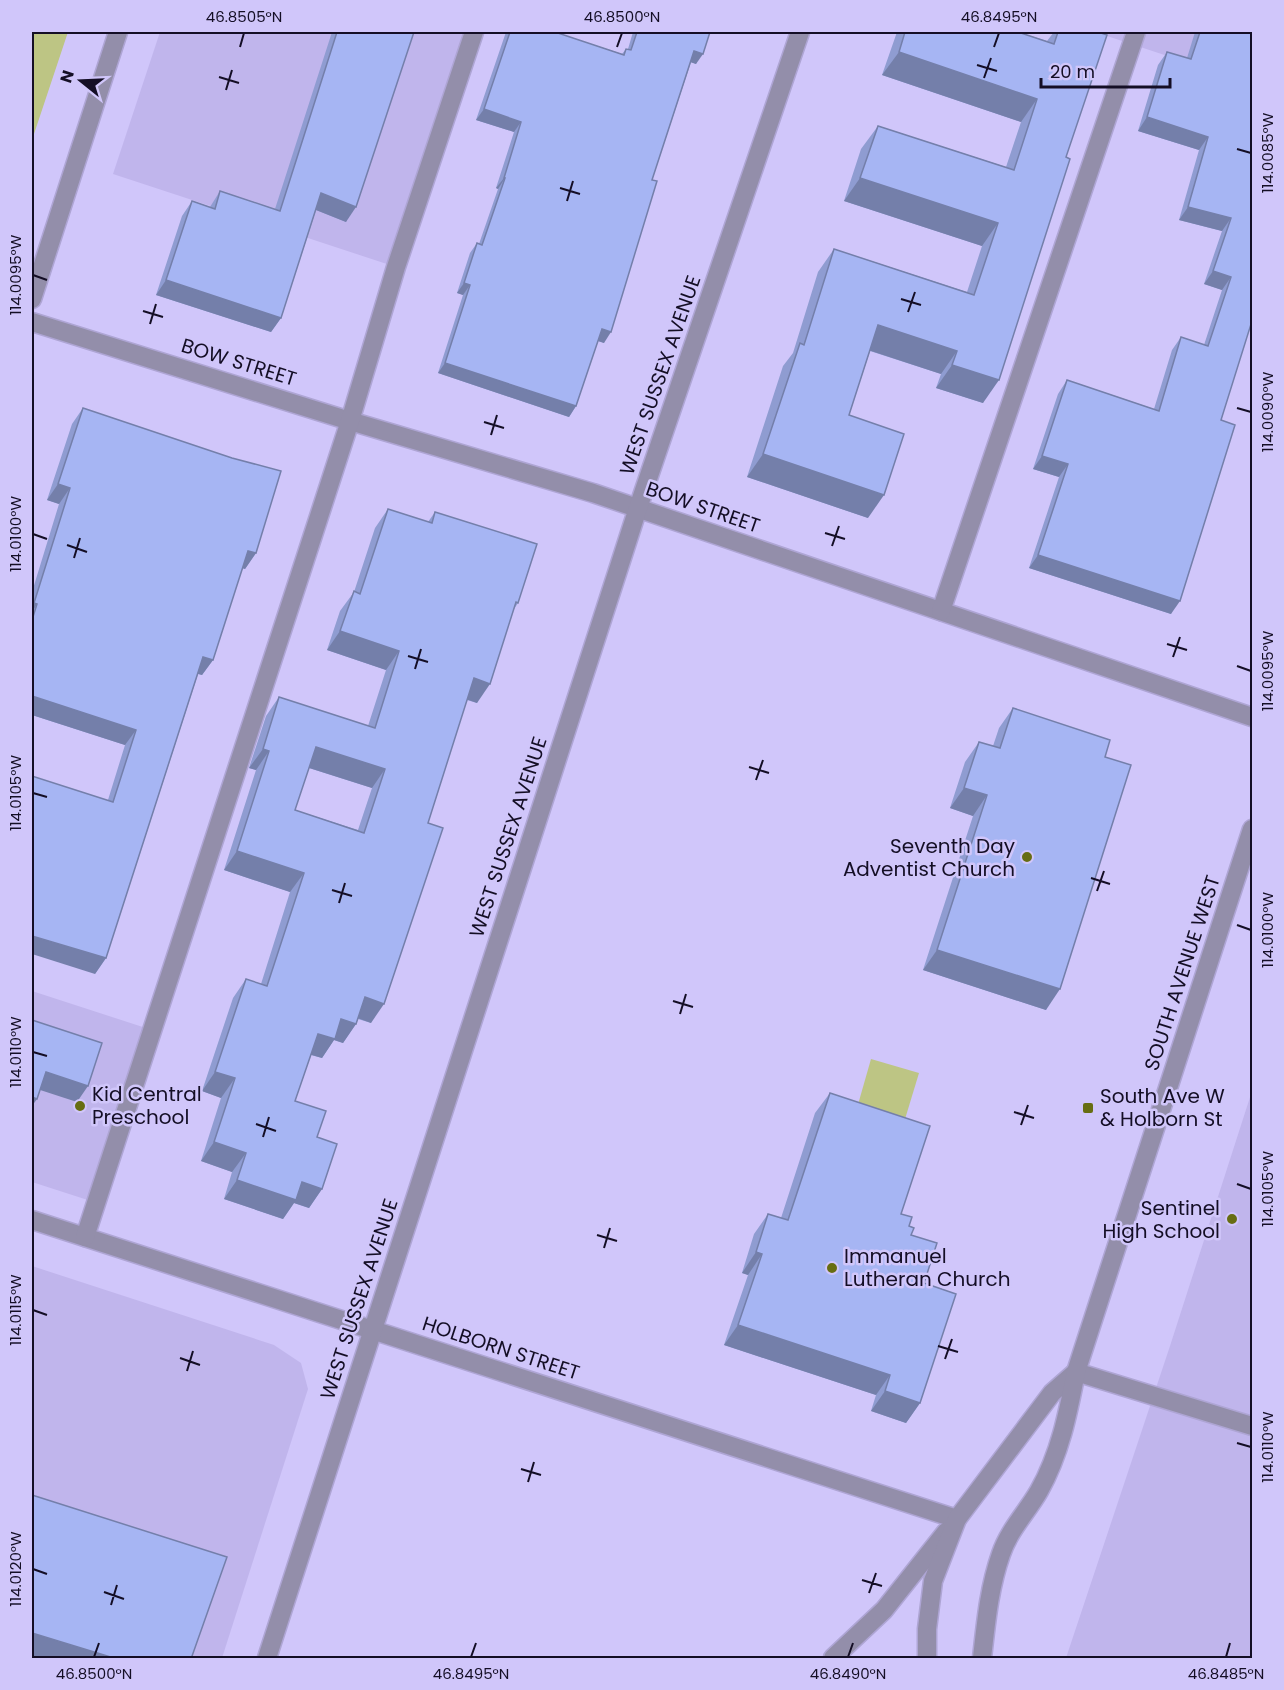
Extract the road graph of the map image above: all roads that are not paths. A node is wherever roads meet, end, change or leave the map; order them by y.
1 (118, 32) edge
2 (474, 32) edge
3 (800, 32) edge
4 (1136, 32) edge
5 (32, 299) edge
6 (32, 322) edge
7 (350, 421) junction
8 (638, 508) junction
9 (941, 611) junction
10 (1252, 717) edge
11 (1252, 829) edge
12 (32, 1220) edge
13 (85, 1237) junction
14 (372, 1330) junction
15 (1076, 1372) junction
16 (1252, 1426) edge
17 (957, 1519) junction
18 (267, 1659) edge
19 (833, 1659) edge
20 (927, 1659) edge
21 (982, 1659) edge

1 - 5 street
2 - 7 street
3 - 8 street, WEST SUSSEX AVENUE
4 - 9 street
6 - 7 street, BOW STREET
7 - 8 street, BOW STREET
7 - 13 street
8 - 9 street, BOW STREET
8 - 14 street, WEST SUSSEX AVENUE
9 - 10 street, BOW STREET
11 - 15 street, SOUTH AVENUE WEST
12 - 13 street, HOLBORN STREET
13 - 14 street, HOLBORN STREET
14 - 17 street, HOLBORN STREET
14 - 18 street, WEST SUSSEX AVENUE
15 - 16 street
15 - 17 street
15 - 21 street, SOUTH AVENUE WEST
17 - 19 street
17 - 20 street

